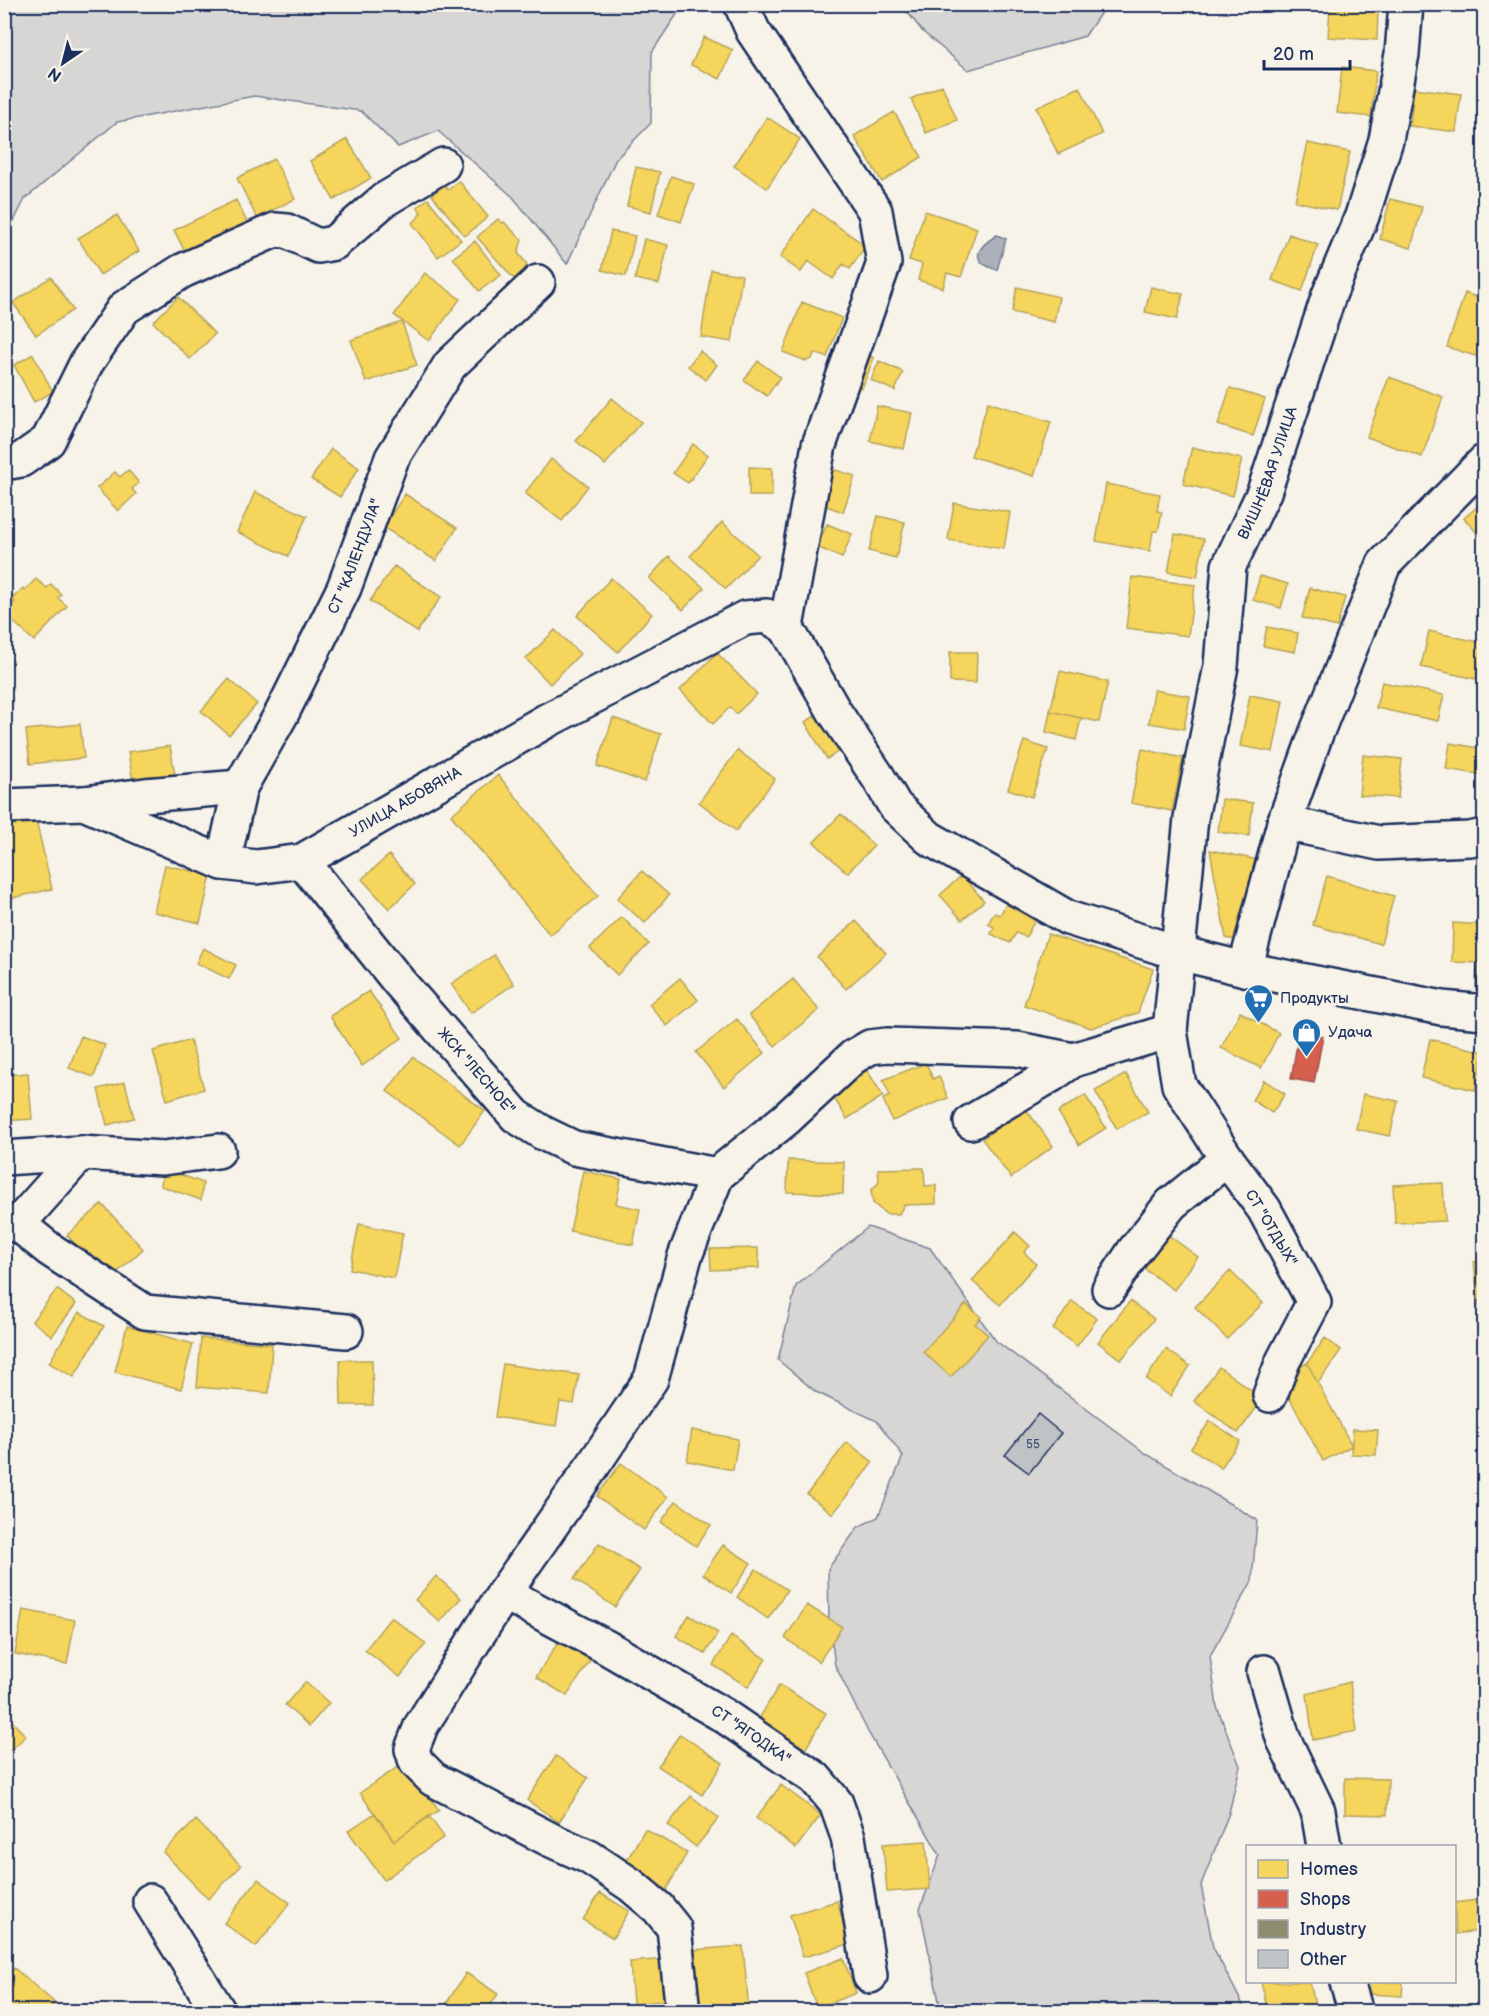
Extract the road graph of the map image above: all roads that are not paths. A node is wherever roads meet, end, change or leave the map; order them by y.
1 (741, 4) edge
2 (1406, 4) edge
3 (443, 165) dead end
4 (538, 282) dead end
5 (1485, 462) edge
6 (4, 463) edge
7 (786, 627) junction
8 (240, 787) junction
9 (84, 803) junction
10 (4, 806) edge
11 (1284, 823) junction
12 (1485, 836) edge
13 (302, 861) junction
14 (223, 863) junction
15 (1179, 953) junction
16 (1245, 969) junction
17 (1485, 1012) edge
18 (1170, 1031) junction
19 (1073, 1060) junction
20 (971, 1122) dead end
21 (218, 1151) dead end
22 (81, 1153) junction
23 (4, 1158) edge
24 (1227, 1160) junction
25 (717, 1175) junction
26 (11, 1225) edge
27 (1109, 1289) dead end
28 (346, 1331) dead end
29 (1270, 1395) dead end
30 (504, 1593) junction
31 (1264, 1672) dead end
32 (1324, 1845) edge
33 (150, 1901) dead end
34 (870, 1976) dead end
35 (1347, 1983) edge
36 (219, 2012) edge
37 (683, 2012) edge
38 (1356, 2012) edge

1 - 7 street
2 - 15 street, ВИШНЁВАЯ УЛИЦА
3 - 6 street
4 - 8 street, СТ "КАЛЕНДУЛА"
5 - 11 street
7 - 13 street, УЛИЦА АБОВЯНА
7 - 15 street
8 - 9 street
8 - 14 street, СТ "КАЛЕНДУЛА"
9 - 10 street, УЛИЦА АБОВЯНА
9 - 14 street, УЛИЦА АБОВЯНА
11 - 12 street
11 - 16 street
13 - 14 street, УЛИЦА АБОВЯНА
13 - 25 street, ЖСК "ЛЕСНОЕ"
15 - 16 street
15 - 18 street, ВИШНЁВАЯ УЛИЦА
16 - 17 street
18 - 19 street
18 - 24 street, СТ "ОТДЫХ"
19 - 20 street
19 - 25 street
21 - 22 street
22 - 23 street
22 - 26 street
24 - 27 street
24 - 29 street, СТ "ОТДЫХ"
25 - 30 street
26 - 28 street
30 - 34 street, СТ "ЯГОДКА"
30 - 37 street
31 - 32 street
33 - 36 street
35 - 38 street

